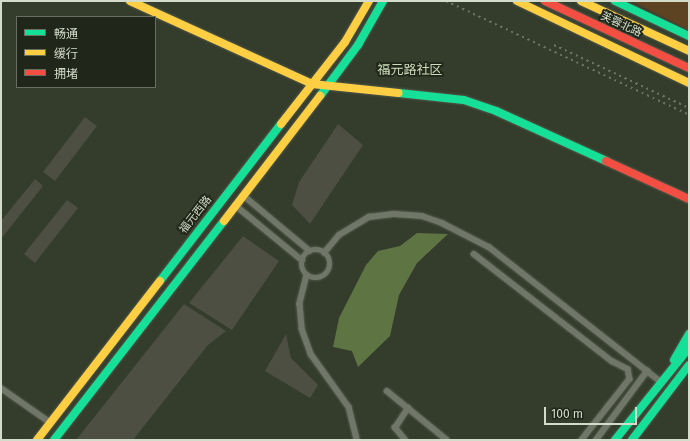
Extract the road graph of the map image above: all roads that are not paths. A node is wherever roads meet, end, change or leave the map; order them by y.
1 (130, 1) edge
2 (369, 1) edge
3 (383, 1) edge
4 (517, 1) edge
5 (545, 1) edge
6 (581, 1) edge
7 (615, 1) edge
8 (689, 36) edge
9 (689, 51) edge
10 (689, 68) edge
11 (689, 83) edge
12 (312, 84) junction
13 (330, 84) junction
14 (243, 195) junction
15 (689, 199) edge
16 (235, 205) junction
17 (310, 251) junction
18 (324, 253) junction
19 (474, 254) dead end
20 (302, 260) junction
21 (307, 275) junction
22 (689, 334) edge
23 (689, 348) edge
24 (689, 365) edge
25 (647, 371) junction
26 (689, 372) edge
27 (661, 382) junction
28 (1, 388) edge
29 (387, 391) dead end
30 (668, 392) junction
31 (408, 408) junction
32 (51, 423) junction
33 (37, 440) edge
34 (54, 440) edge
35 (357, 440) edge
36 (405, 440) edge
37 (447, 440) edge
38 (582, 440) edge
39 (596, 440) edge
40 (615, 440) edge
41 (632, 440) edge

1 - 12 main road
2 - 12 main road, 福元西路
3 - 13 main road
4 - 11 main road
5 - 10 main road, 芙蓉北路
6 - 9 main road, 芙蓉北路
7 - 8 main road
12 - 13 main road
12 - 32 main road, 福元西路
13 - 14 main road
13 - 15 main road
14 - 16 main road
14 - 17 street
16 - 20 street
16 - 34 main road
17 - 18 street
17 - 20 street
18 - 21 street
18 - 25 street
19 - 38 street
20 - 21 street
21 - 35 street
22 - 27 main road
23 - 27 main road
24 - 30 main road
25 - 27 street
25 - 39 street
26 - 30 main road
27 - 40 main road
28 - 32 street
29 - 31 street
30 - 41 main road
31 - 36 street
31 - 37 street
32 - 33 main road, 福元西路

